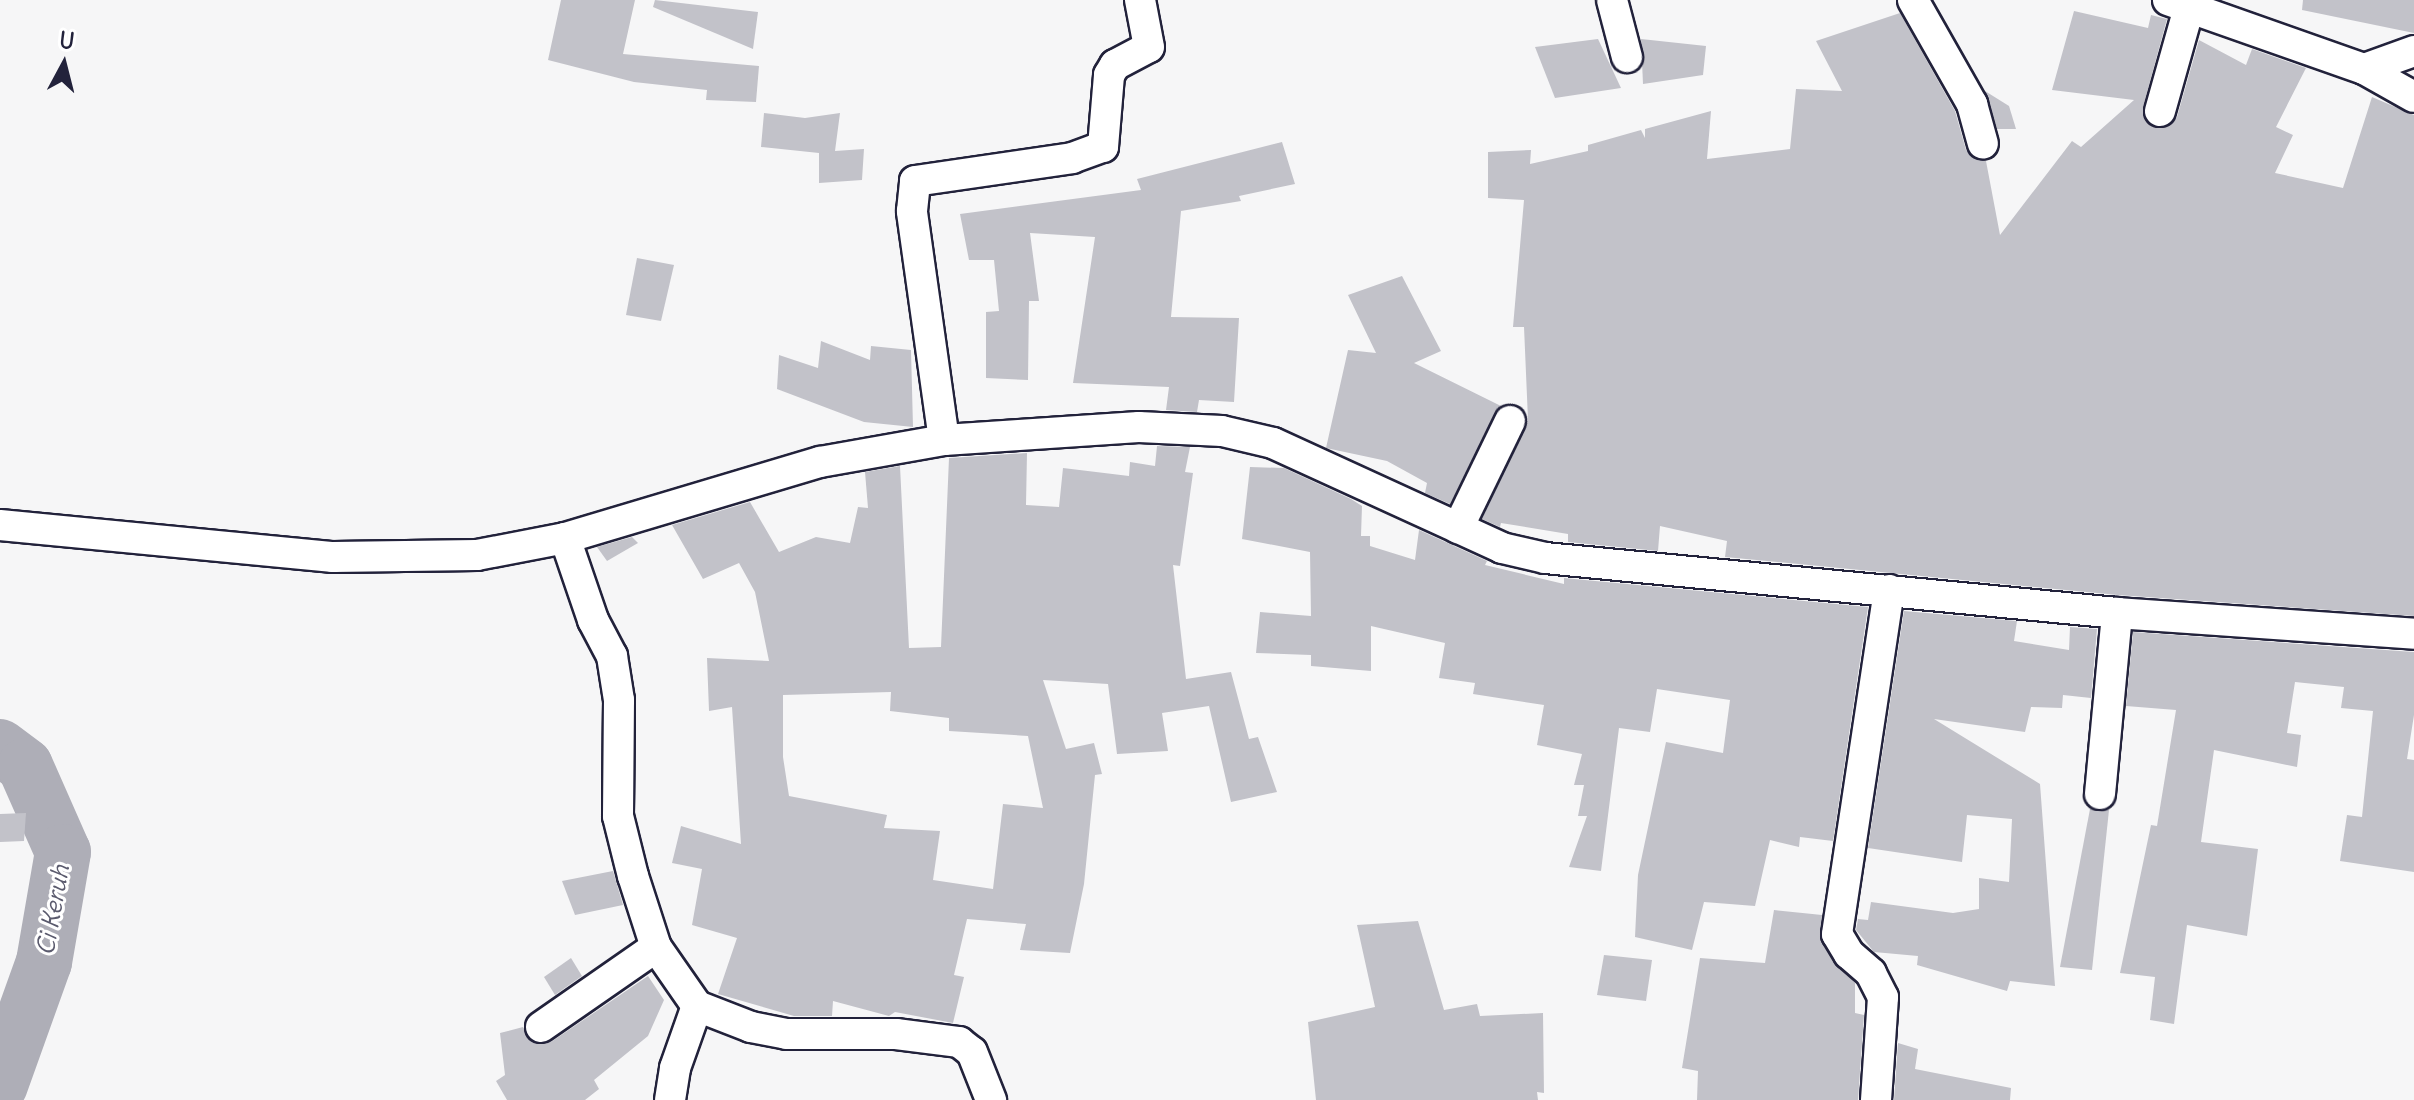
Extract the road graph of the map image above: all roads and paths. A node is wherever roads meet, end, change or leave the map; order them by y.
1 (1140, 0) edge
2 (1612, 0) edge
3 (1913, 0) edge
4 (2178, 4) edge
5 (2414, 51) edge
6 (1627, 57) dead end
7 (2364, 69) junction
8 (2414, 97) edge
9 (2160, 111) dead end
10 (1983, 144) dead end
11 (1510, 421) dead end
12 (944, 440) junction
13 (0, 525) edge
14 (1458, 528) junction
15 (565, 538) junction
16 (1889, 590) junction
17 (2117, 613) junction
18 (2414, 634) edge
19 (2100, 794) dead end
20 (656, 947) junction
21 (697, 1006) junction
22 (541, 1027) dead end
23 (670, 1100) edge
24 (991, 1100) edge
25 (1876, 1100) edge

1 - 12 street
2 - 6 street
3 - 10 street
4 - 7 street
4 - 9 street
5 - 7 street
7 - 8 street
11 - 14 street
12 - 14 street
12 - 15 street
13 - 15 street
14 - 16 street
15 - 20 street
16 - 17 street
16 - 25 street
17 - 18 street
17 - 19 street
20 - 21 street
20 - 22 street
21 - 23 street
21 - 24 street

